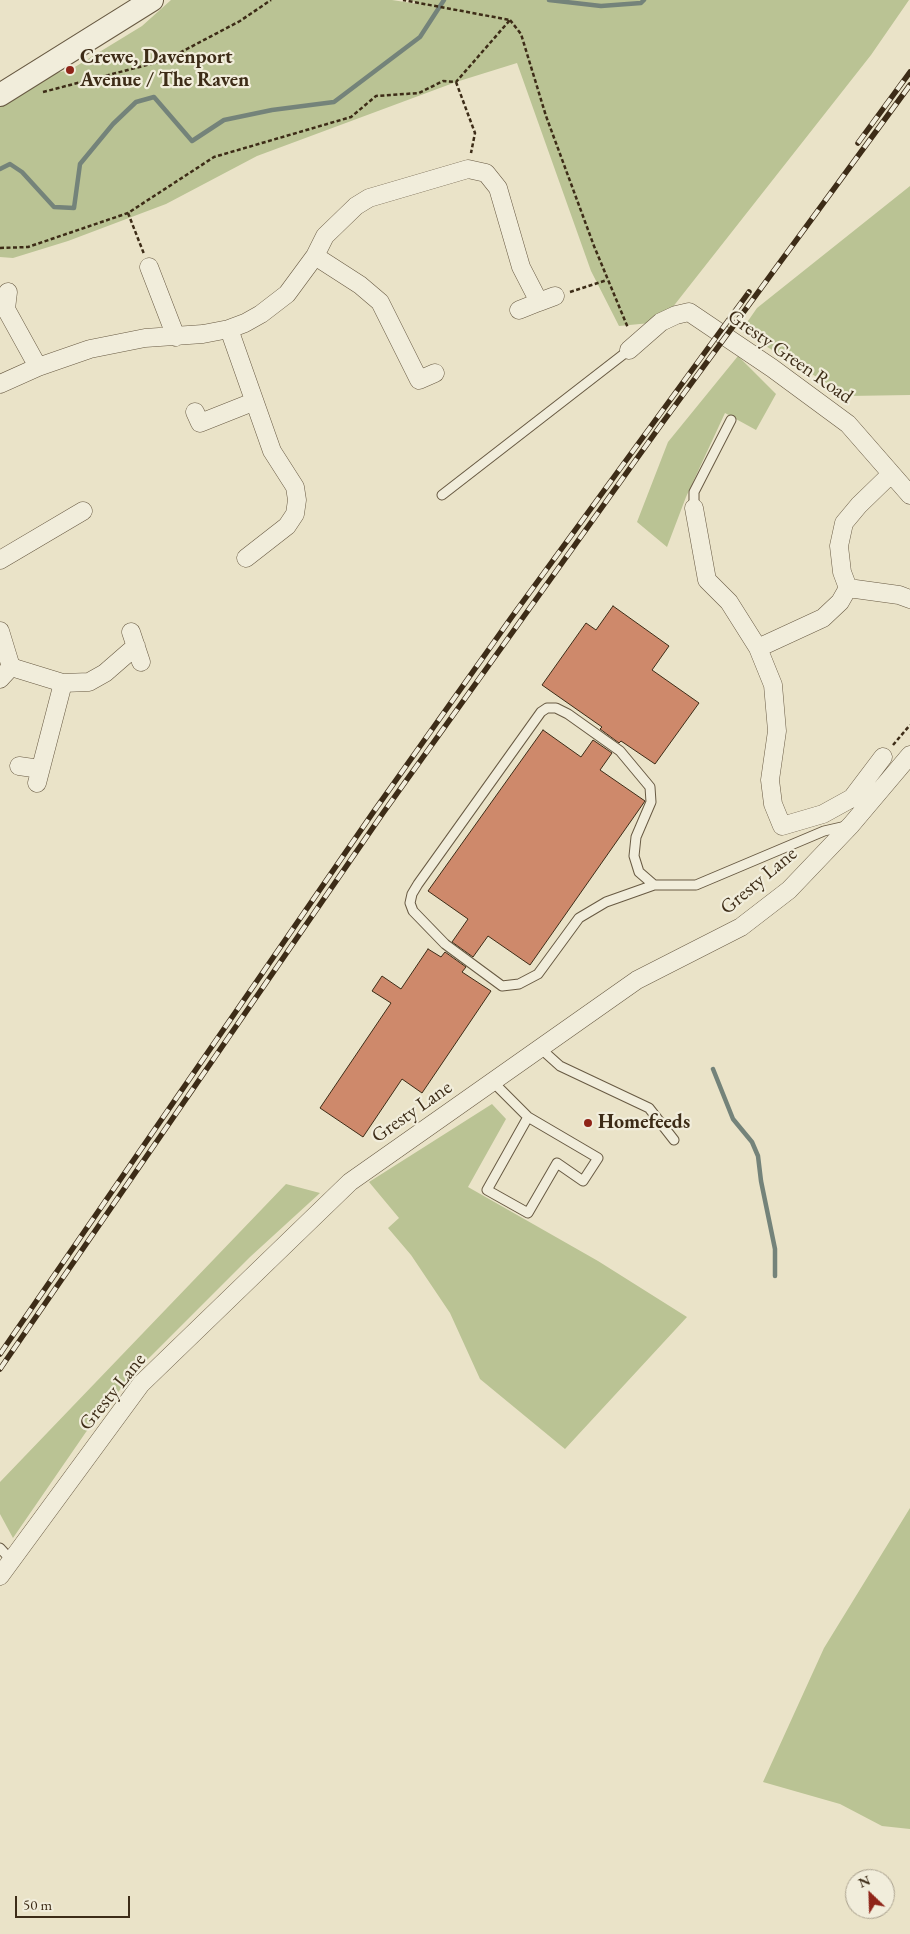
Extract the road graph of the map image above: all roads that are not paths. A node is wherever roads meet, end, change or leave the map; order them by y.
1 (138, 4) edge
2 (0, 95) edge
3 (315, 256) junction
4 (149, 266) road end
5 (8, 292) dead end
6 (519, 310) dead end
7 (3, 311) edge
8 (229, 329) junction
9 (176, 337) junction
10 (632, 348) joint
11 (38, 367) junction
12 (435, 373) dead end
13 (0, 384) edge
14 (253, 402) junction
15 (731, 420) dead end
16 (200, 423) dead end
17 (892, 474) junction
18 (442, 494) dead end
19 (910, 495) edge
20 (694, 508) joint
21 (82, 511) dead end
22 (246, 558) dead end
23 (0, 560) edge
24 (848, 588) junction
25 (910, 599) edge
26 (0, 630) edge
27 (136, 647) dead end
28 (758, 648) junction
29 (6, 673) edge
30 (63, 683) junction
31 (910, 755) edge
32 (882, 757) road end
33 (18, 766) dead end
34 (851, 825) junction
35 (654, 885) junction
36 (540, 1048) junction
37 (492, 1081) junction
38 (528, 1117) junction
39 (674, 1140) dead end
40 (6, 1554) edge
41 (0, 1576) edge

1 - 2 street
3 - 6 street
3 - 8 street
3 - 12 street
4 - 9 street
5 - 7 street
7 - 11 street
8 - 9 street
8 - 14 street
9 - 11 street
10 - 17 street, Gresty Green Road
10 - 18 lane
11 - 13 street
14 - 16 street
14 - 22 street
15 - 20 lane
17 - 19 street, Gresty Green Road
17 - 24 street
20 - 28 street
21 - 23 street
24 - 25 street
24 - 28 street
26 - 29 street
27 - 30 street
28 - 32 street
29 - 30 street
30 - 33 street
31 - 34 street, Gresty Lane
34 - 35 lane
34 - 36 street, Gresty Lane
35 - 35 lane
36 - 37 street, Gresty Lane
36 - 39 lane
37 - 38 lane
37 - 40 street, Gresty Lane
38 - 38 lane
40 - 41 street, Gresty Lane

